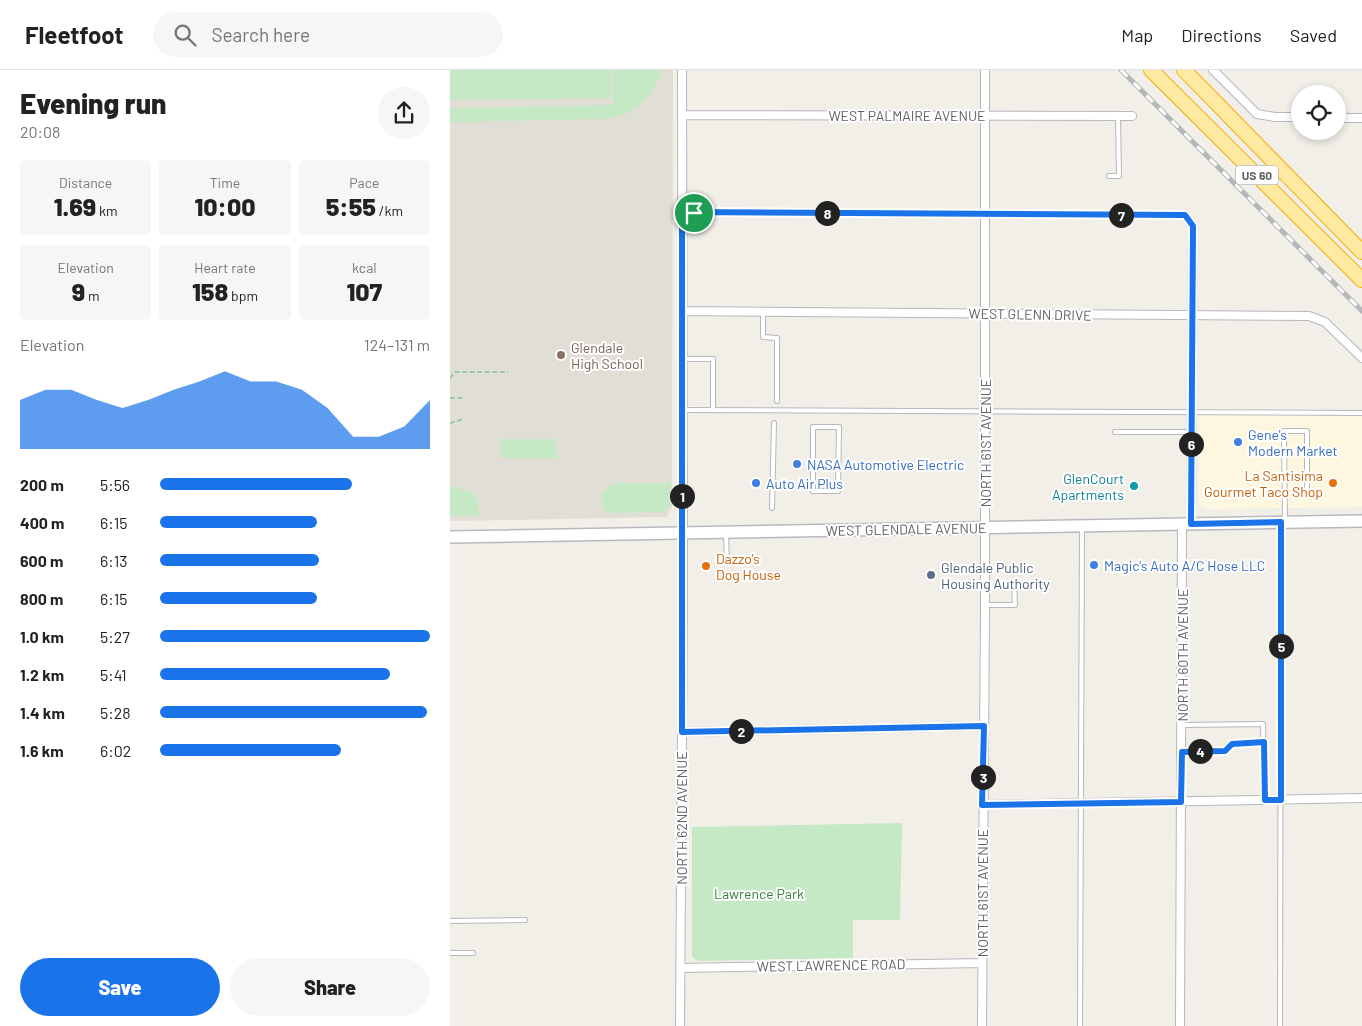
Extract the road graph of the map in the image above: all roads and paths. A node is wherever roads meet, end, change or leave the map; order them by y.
1 (682, 70) edge
2 (985, 70) edge
3 (1151, 70) edge
4 (1184, 70) edge
5 (1213, 70) edge
6 (682, 115) junction
7 (985, 116) junction
8 (1118, 116) junction
9 (1132, 116) dead end
10 (1291, 117) edge
11 (1346, 118) edge
12 (1362, 118) edge
13 (1109, 176) dead end
14 (682, 212) junction
15 (985, 214) junction
16 (1185, 215) joint
17 (1362, 252) edge
18 (1362, 280) edge
19 (682, 312) junction
20 (763, 312) junction
21 (985, 313) junction
22 (1192, 316) junction
23 (682, 358) junction
24 (1362, 358) edge
25 (508, 372) dead end
26 (450, 378) edge
27 (450, 398) edge
28 (463, 398) dead end
29 (777, 401) dead end
30 (682, 410) junction
31 (713, 410) junction
32 (985, 412) junction
33 (1192, 413) junction
34 (1362, 414) edge
35 (464, 418) dead end
36 (450, 423) edge
37 (774, 423) dead end
38 (813, 427) joint
39 (1115, 432) dead end
40 (1192, 432) junction
41 (1307, 490) dead end
42 (772, 508) dead end
43 (1362, 521) edge
44 (1283, 522) junction
45 (1186, 524) junction
46 (1082, 526) junction
47 (984, 528) junction
48 (726, 532) junction
49 (682, 533) junction
50 (450, 537) edge
51 (727, 562) dead end
52 (1014, 583) dead end
53 (985, 605) junction
54 (1182, 725) junction
55 (984, 726) junction
56 (682, 732) junction
57 (1264, 742) junction
58 (1182, 752) junction
59 (1362, 798) edge
60 (1265, 800) junction
61 (1281, 800) junction
62 (1181, 802) junction
63 (1081, 803) junction
64 (982, 805) junction
65 (525, 920) dead end
66 (450, 921) edge
67 (450, 953) edge
68 (473, 953) dead end
69 (982, 963) junction
70 (680, 968) junction
71 (680, 1026) edge
72 (982, 1026) edge
73 (1080, 1026) edge
74 (1180, 1026) edge
75 (1280, 1026) edge

1 - 6 street, NORTH 62ND AVENUE
2 - 7 street, NORTH 61ST AVENUE
3 - 18 highway, US 60
4 - 17 highway, US 60
5 - 10 street
6 - 7 street, WEST PALMAIRE AVENUE
6 - 14 street, NORTH 62ND AVENUE
7 - 8 street, WEST PALMAIRE AVENUE
7 - 15 street, NORTH 61ST AVENUE
8 - 9 street, WEST PALMAIRE AVENUE
8 - 13 lane
11 - 12 street
14 - 15 lane, NORTH 60TH AVENUE
14 - 19 street, NORTH 62ND AVENUE
15 - 16 lane, NORTH 60TH AVENUE
15 - 21 street, NORTH 61ST AVENUE
16 - 22 street, NORTH 60TH AVENUE
19 - 20 street, WEST GLENN DRIVE
19 - 23 street, NORTH 62ND AVENUE
20 - 21 street, WEST GLENN DRIVE
20 - 29 lane
21 - 22 street, WEST GLENN DRIVE
21 - 32 street, NORTH 61ST AVENUE
22 - 24 street, WEST GLENN DRIVE
22 - 33 street, NORTH 60TH AVENUE
23 - 30 street, NORTH 62ND AVENUE
23 - 31 lane
25 - 26 path
27 - 28 path
30 - 31 lane
30 - 49 street, NORTH 62ND AVENUE
31 - 32 lane
32 - 33 lane
32 - 47 street, NORTH 61ST AVENUE
33 - 34 lane
33 - 40 street, NORTH 60TH AVENUE
35 - 36 path
37 - 42 lane
38 - 38 lane
39 - 40 lane
40 - 45 street, NORTH 60TH AVENUE
41 - 44 lane
43 - 44 main road, WEST GLENDALE AVENUE
44 - 45 main road, WEST GLENDALE AVENUE
44 - 61 lane
45 - 46 main road, WEST GLENDALE AVENUE
45 - 54 street, NORTH 60TH AVENUE
46 - 47 main road, WEST GLENDALE AVENUE
46 - 63 lane
47 - 48 main road, WEST GLENDALE AVENUE
47 - 53 street, NORTH 61ST AVENUE
48 - 49 main road, WEST GLENDALE AVENUE
48 - 51 lane
49 - 50 main road, WEST GLENDALE AVENUE
49 - 56 street, NORTH 62ND AVENUE
52 - 53 lane
53 - 55 street, NORTH 61ST AVENUE
54 - 57 lane
54 - 58 street, NORTH 60TH AVENUE
55 - 56 street
55 - 64 street, NORTH 61ST AVENUE
56 - 70 street, NORTH 62ND AVENUE
57 - 58 lane
57 - 60 lane
58 - 62 street, NORTH 60TH AVENUE
59 - 61 street
60 - 61 street
60 - 62 street
61 - 75 lane
62 - 63 street
62 - 74 street, NORTH 60TH AVENUE
63 - 64 street
63 - 73 lane
64 - 69 street, NORTH 61ST AVENUE
65 - 66 lane
67 - 68 lane
69 - 70 street, WEST LAWRENCE ROAD
69 - 72 street, NORTH 61ST AVENUE
70 - 71 street, NORTH 62ND AVENUE

